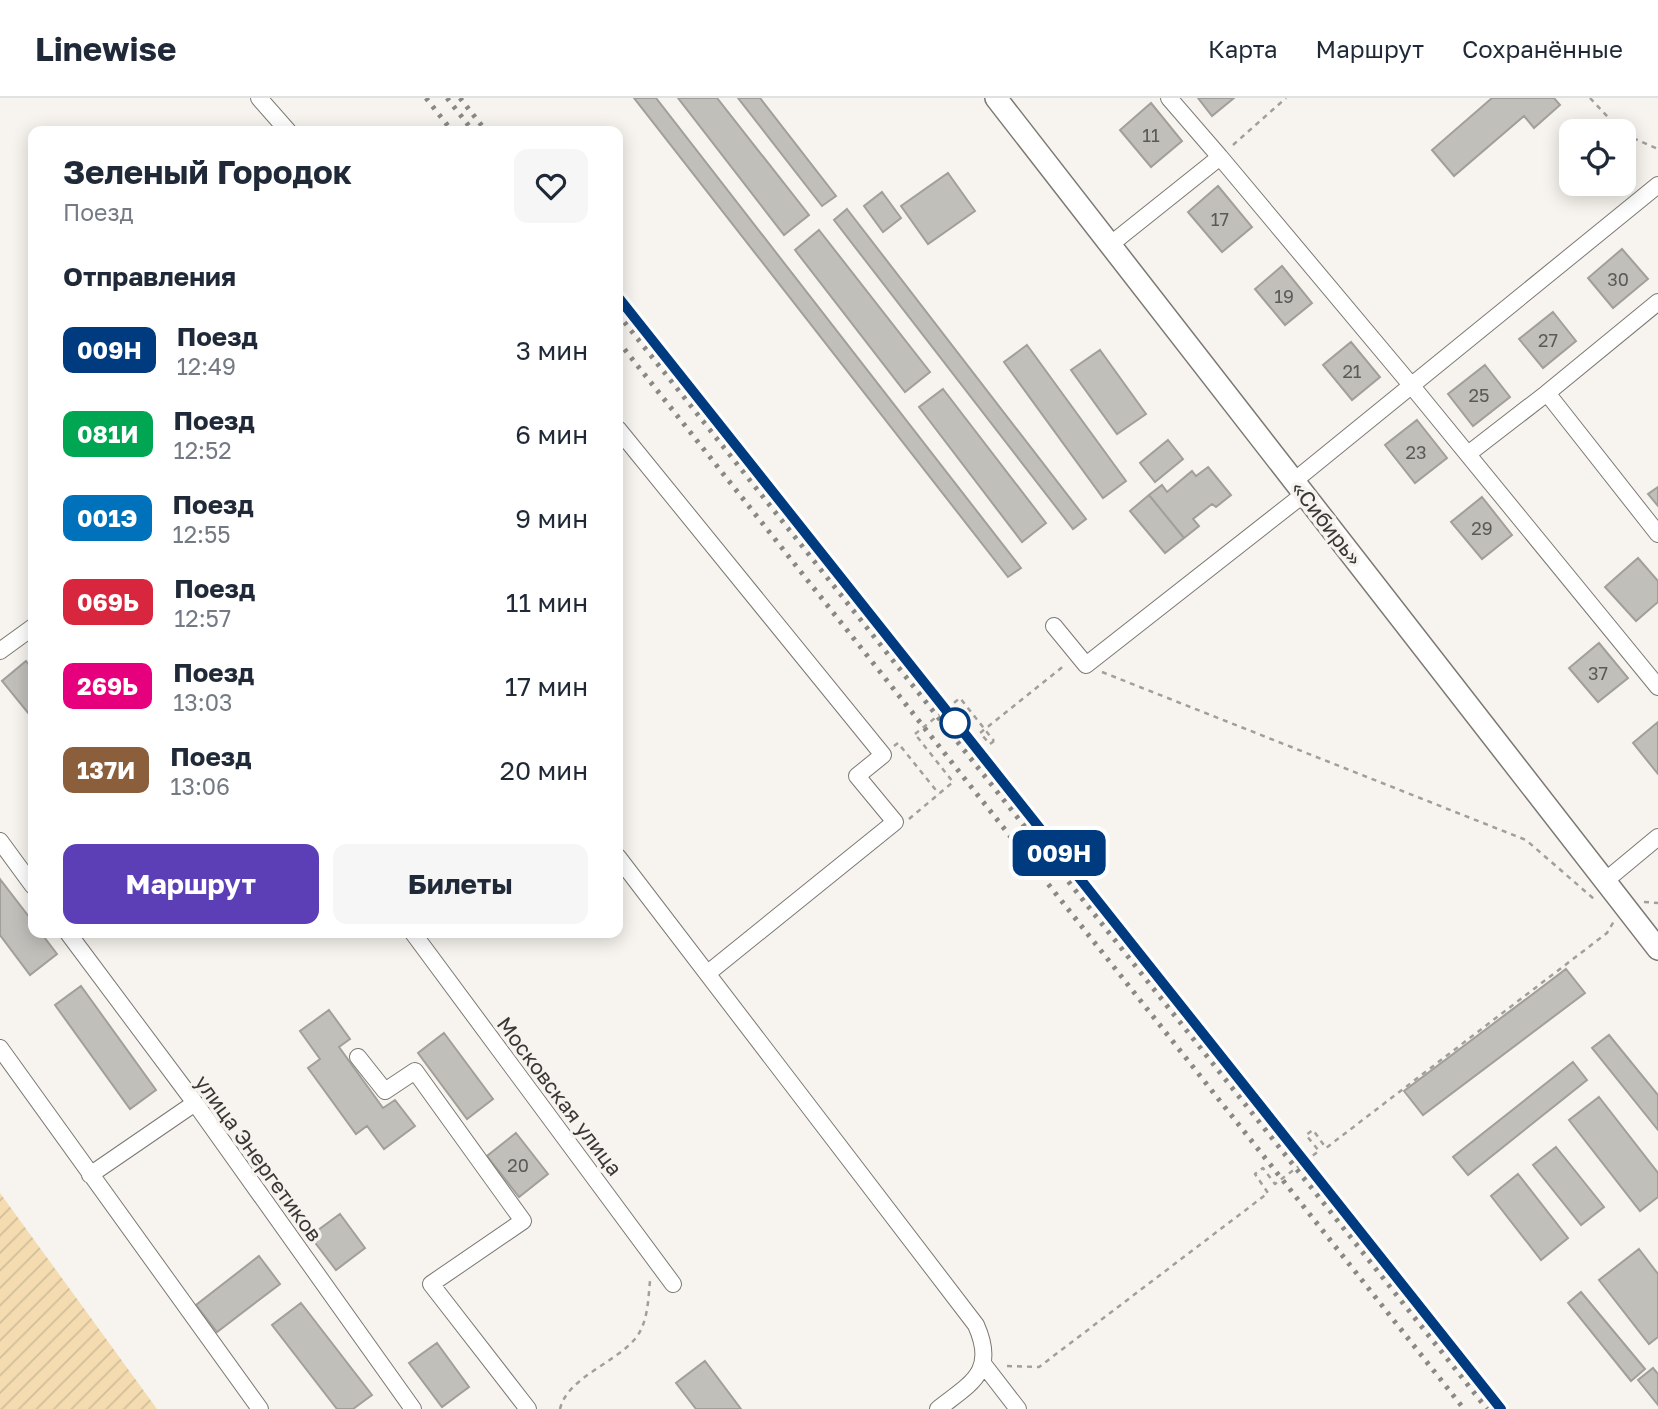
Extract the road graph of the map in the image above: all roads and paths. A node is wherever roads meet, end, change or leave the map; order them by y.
1 (260, 98) edge
2 (996, 98) edge
3 (1169, 98) edge
4 (1286, 98) edge
5 (1590, 98) edge
6 (1610, 119) edge
7 (284, 126) edge
8 (1636, 139) edge
9 (1658, 149) edge
10 (1220, 157) junction
11 (1658, 185) edge
12 (1111, 244) junction
13 (1658, 302) edge
14 (1411, 386) junction
15 (1547, 393) junction
16 (623, 435) edge
17 (1468, 454) junction
18 (1299, 487) junction
19 (1658, 534) edge
20 (1054, 626) dead end
21 (28, 631) edge
22 (0, 651) edge
23 (1086, 666) junction
24 (1658, 687) edge
25 (994, 741) dead end
26 (883, 755) junction
27 (939, 794) junction
28 (907, 820) dead end
29 (1658, 837) edge
30 (0, 841) edge
31 (623, 863) edge
32 (28, 879) edge
33 (1600, 891) junction
34 (1638, 901) dead end
35 (1658, 903) edge
36 (1616, 918) dead end
37 (72, 938) edge
38 (416, 938) edge
39 (1658, 949) edge
40 (708, 973) junction
41 (0, 1048) edge
42 (358, 1057) dead end
43 (195, 1103) junction
44 (90, 1175) junction
45 (653, 1257) junction
46 (673, 1284) dead end
47 (984, 1365) junction
48 (260, 1409) edge
49 (413, 1409) edge
50 (527, 1409) edge
51 (560, 1409) edge
52 (938, 1409) edge
53 (1018, 1409) edge

1 - 7 street
2 - 12 main road, «Сибирь»
3 - 10 street
4 - 10 path
5 - 6 path
8 - 9 path
10 - 12 street
10 - 14 street
11 - 14 street
12 - 18 main road, «Сибирь»
13 - 15 street
14 - 17 street
14 - 18 street
15 - 17 street
15 - 19 street
16 - 26 street
17 - 24 street
18 - 23 street
18 - 33 main road, «Сибирь»
20 - 23 street
21 - 22 street
23 - 33 path
25 - 27 path, bridge
26 - 27 path
26 - 40 street
27 - 28 path
29 - 33 street
30 - 32 street
31 - 40 street
33 - 39 main road, «Сибирь»
34 - 35 path
36 - 47 path
37 - 43 street, улица Энергетиков
38 - 45 street, Московская улица
40 - 47 street
41 - 44 street
42 - 50 street
43 - 44 street
43 - 49 street, улица Энергетиков
44 - 48 street
45 - 46 street, Московская улица
45 - 51 path
47 - 52 street
47 - 53 street

